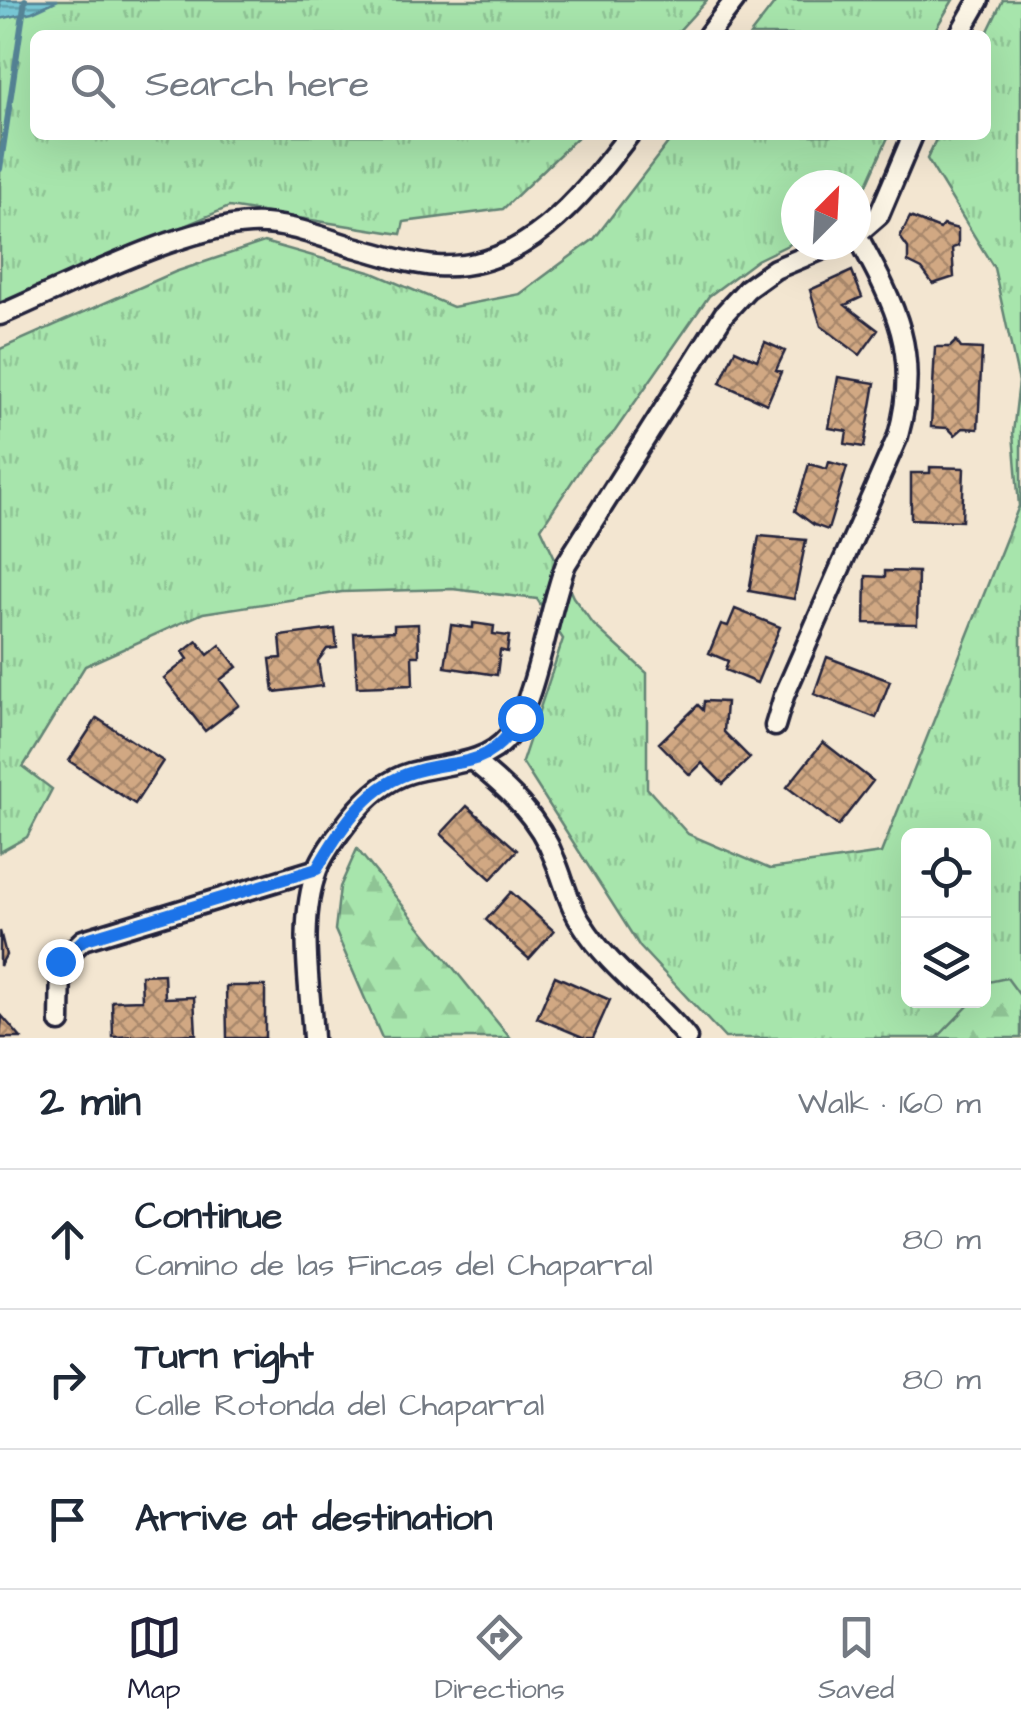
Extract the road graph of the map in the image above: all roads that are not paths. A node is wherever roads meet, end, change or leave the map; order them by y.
1 (736, 0) edge
2 (979, 0) edge
3 (712, 30) edge
4 (962, 30) edge
5 (626, 140) edge
6 (911, 140) edge
7 (871, 222) edge
8 (796, 260) edge
9 (871, 260) edge
10 (0, 315) edge
11 (774, 726) dead end
12 (472, 760) junction
13 (317, 869) junction
14 (60, 1022) dead end
15 (313, 1038) edge
16 (687, 1038) edge

1 - 3 street
2 - 4 street
5 - 10 street
6 - 7 street
8 - 12 street
9 - 11 street
12 - 13 street
12 - 16 street
13 - 14 street
13 - 15 street

